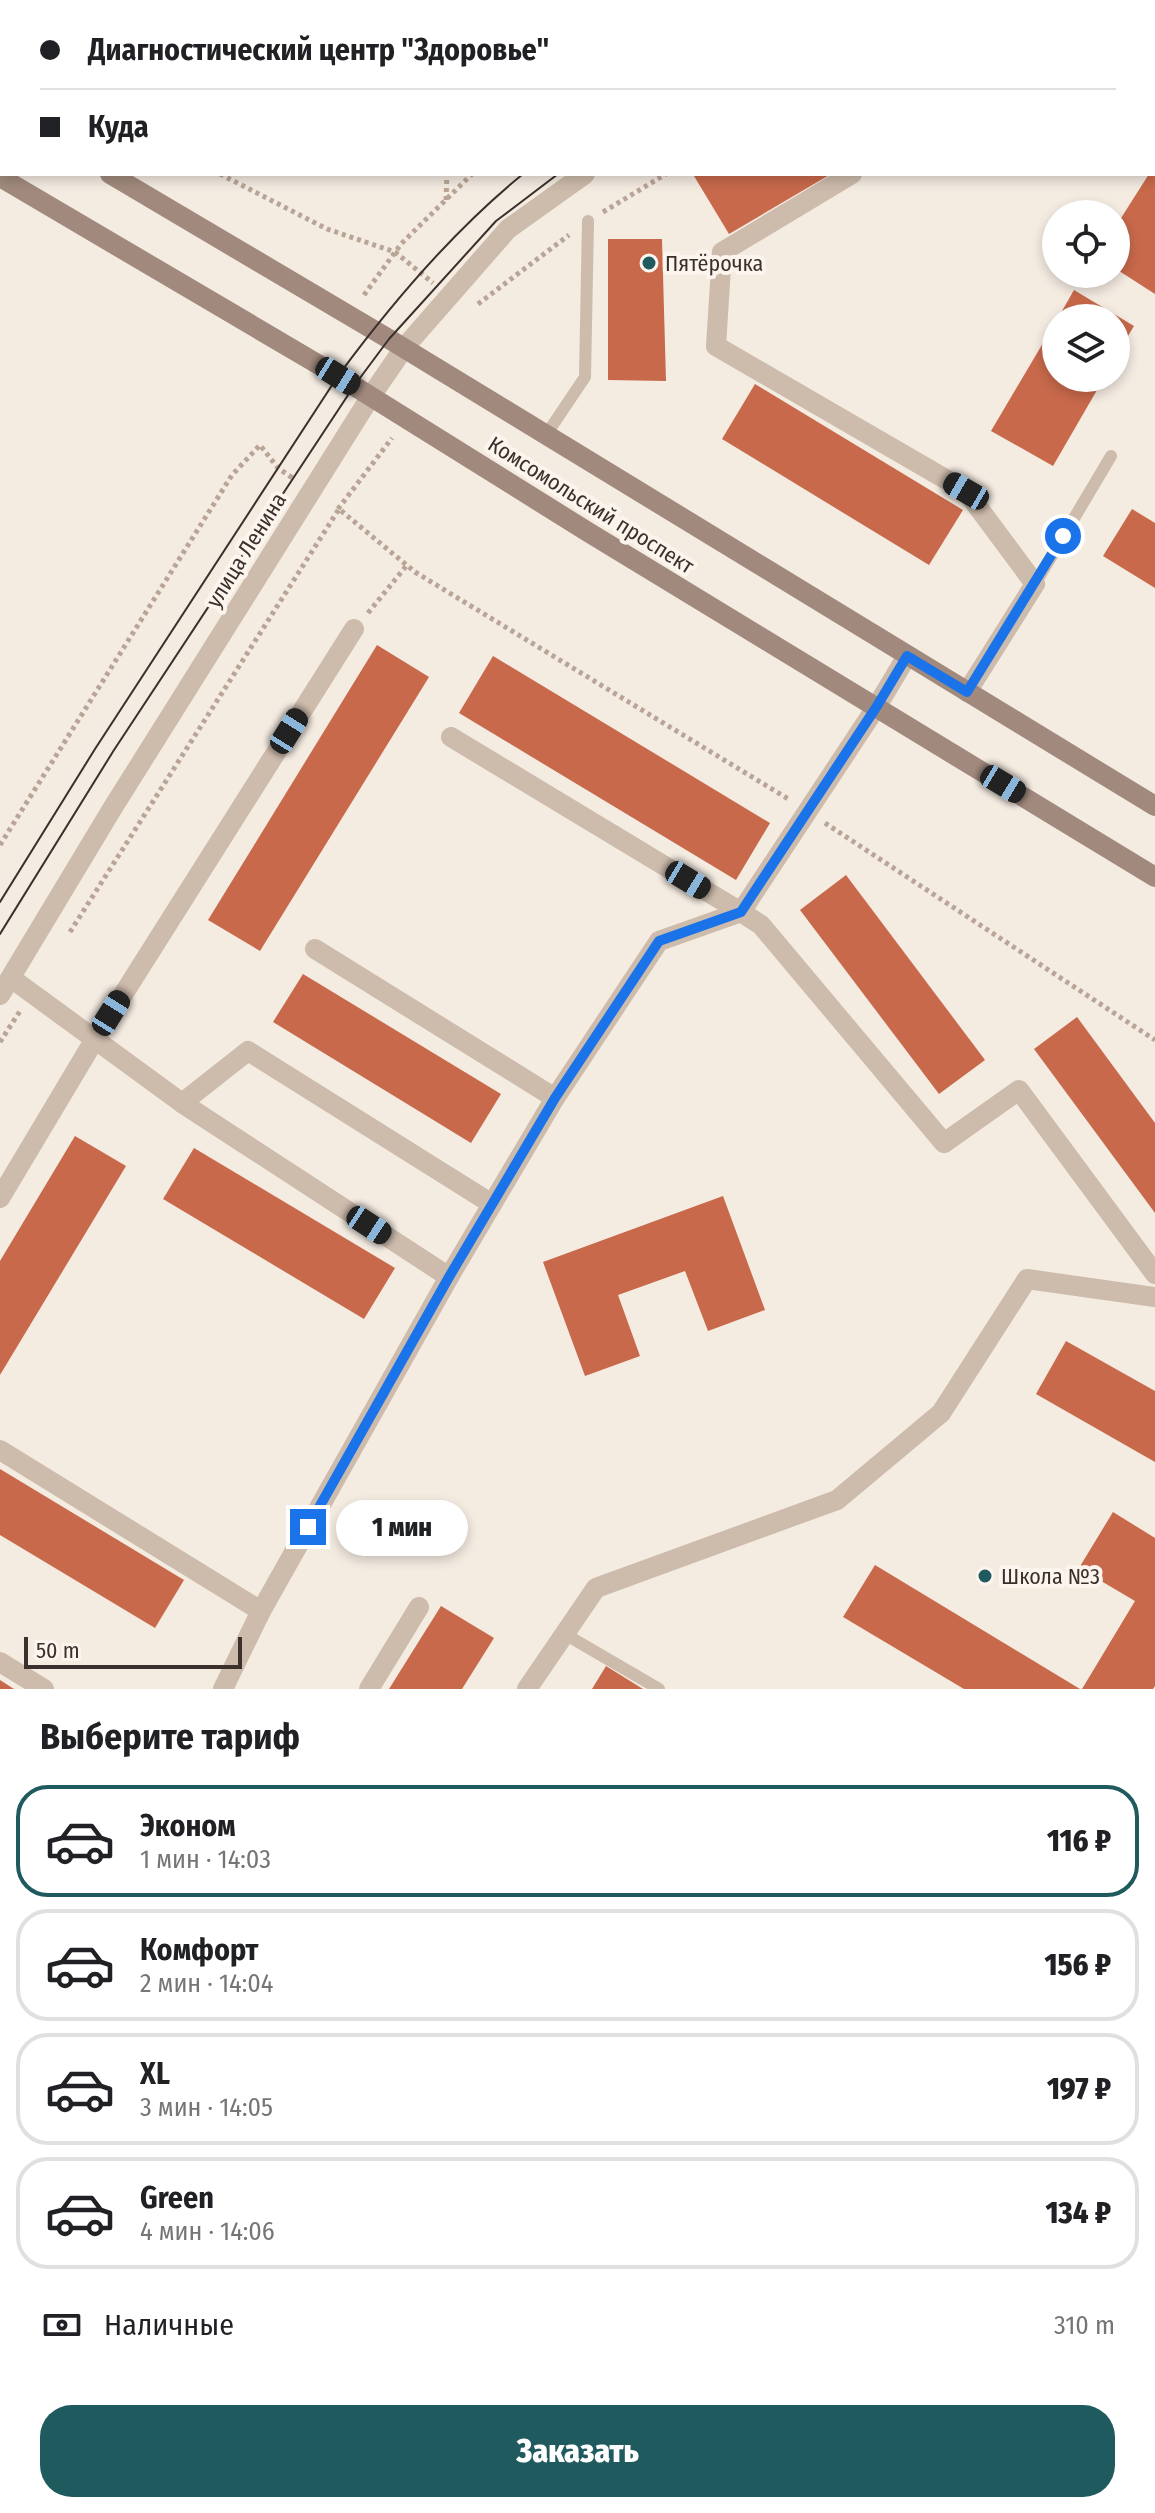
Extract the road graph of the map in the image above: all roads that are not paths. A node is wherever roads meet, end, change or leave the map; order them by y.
1 (113, 176) edge
2 (582, 176) edge
3 (849, 176) edge
4 (0, 177) edge
5 (588, 221) dead end
6 (404, 348) junction
7 (371, 396) junction
8 (546, 435) junction
9 (1111, 456) dead end
10 (1035, 584) junction
11 (354, 629) road end
12 (907, 656) junction
13 (967, 692) junction
14 (877, 706) junction
15 (451, 737) dead end
16 (1155, 806) edge
17 (1155, 877) edge
18 (741, 912) junction
19 (315, 949) dead end
20 (5, 986) edge
21 (95, 1039) junction
22 (555, 1098) junction
23 (182, 1103) junction
24 (0, 1198) edge
25 (492, 1204) junction
26 (1155, 1274) edge
27 (449, 1277) junction
28 (1155, 1297) edge
29 (0, 1450) edge
30 (419, 1607) dead end
31 (261, 1611) junction
32 (563, 1633) junction
33 (0, 1662) edge
34 (44, 1689) edge
35 (223, 1689) edge
36 (369, 1689) edge
37 (527, 1689) edge
38 (659, 1689) edge

1 - 6 main road, Комсомольский проспект
2 - 6 street, улица Ленина
3 - 10 street
4 - 7 main road, Комсомольский проспект
5 - 8 lane
6 - 7 street, улица Ленина
6 - 8 main road, Комсомольский проспект
7 - 14 main road, Комсомольский проспект
7 - 20 street, улица Ленина
8 - 12 main road, Комсомольский проспект
9 - 10 lane
10 - 13 street
11 - 21 street
12 - 13 main road, Комсомольский проспект
12 - 14 street
13 - 16 main road, Комсомольский проспект
14 - 17 main road, Комсомольский проспект
14 - 18 street
15 - 18 street
18 - 22 street
18 - 26 street
19 - 22 street
20 - 21 street
21 - 23 street
21 - 24 street
22 - 25 street
23 - 25 street
23 - 27 street
25 - 27 street
27 - 31 street
28 - 32 street
29 - 31 street
30 - 36 street
31 - 35 street
32 - 37 street
32 - 38 lane
33 - 34 street

